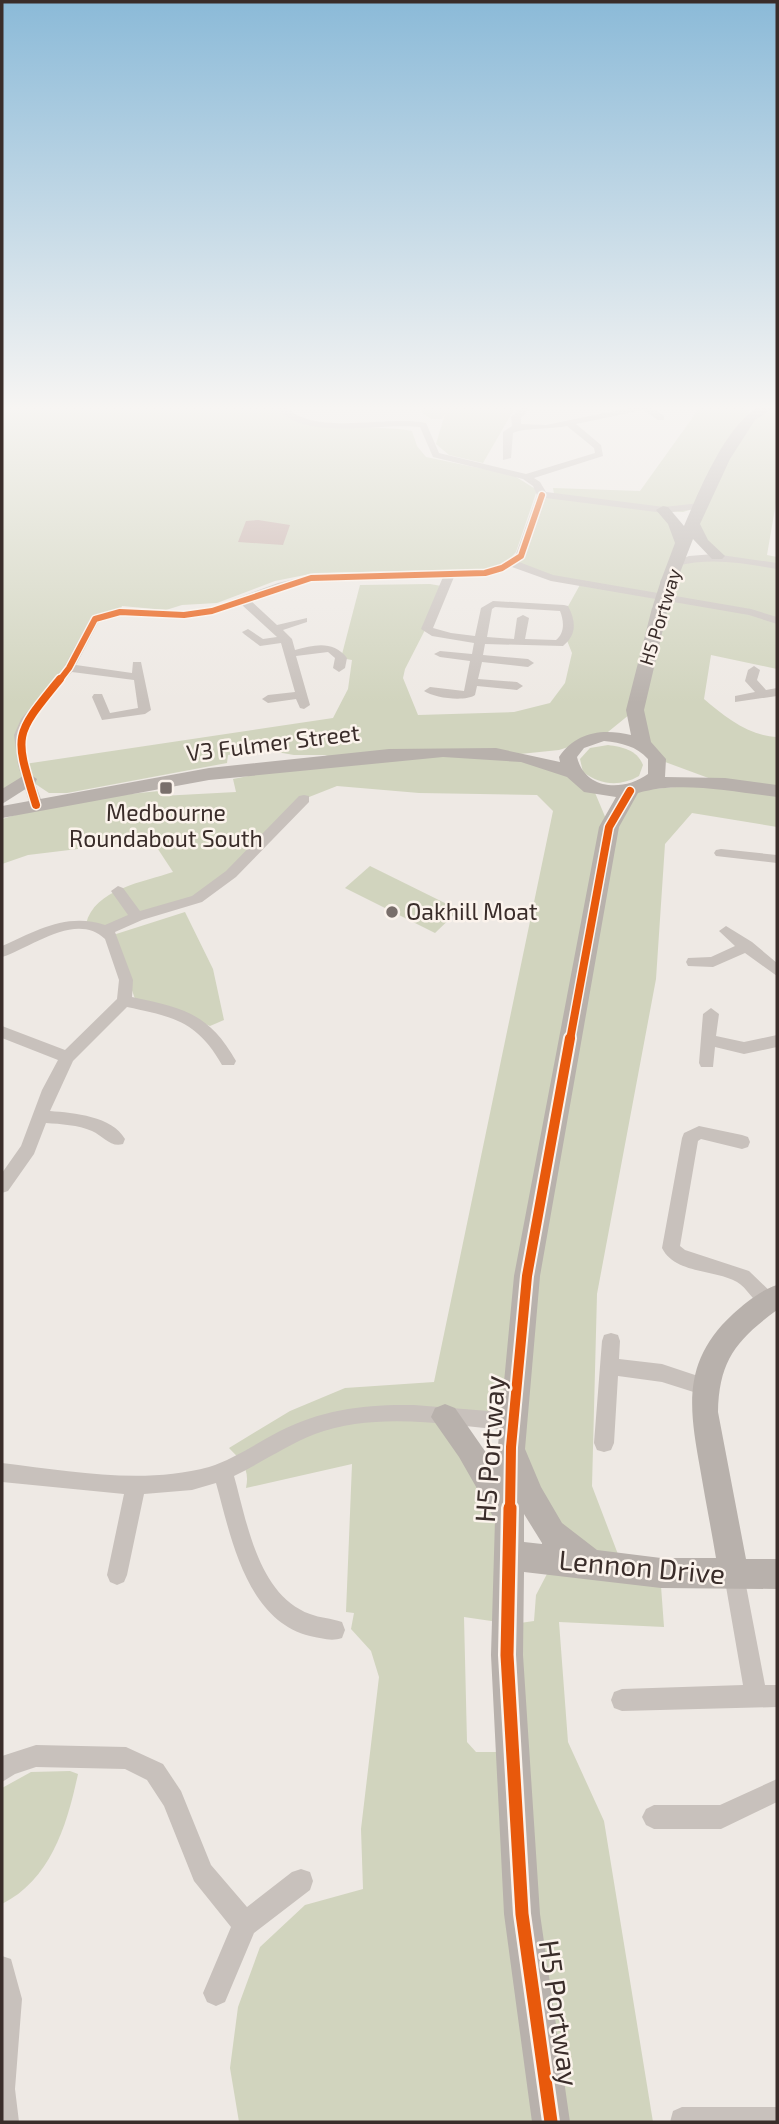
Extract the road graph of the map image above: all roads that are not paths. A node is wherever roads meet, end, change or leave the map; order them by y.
1 (539, 505) edge
2 (635, 505) edge
3 (695, 505) edge
4 (700, 505) edge
5 (663, 510) junction
6 (692, 523) junction
7 (683, 543) junction
8 (717, 556) junction
9 (512, 563) junction
10 (676, 563) junction
11 (777, 566) edge
12 (449, 574) junction
13 (244, 601) junction
14 (523, 618) dead end
15 (303, 620) dead end
16 (777, 621) edge
17 (278, 628) junction
18 (248, 632) dead end
19 (286, 639) junction
20 (482, 639) junction
21 (519, 641) junction
22 (290, 654) junction
23 (440, 654) dead end
24 (478, 658) junction
25 (528, 663) dead end
26 (69, 668) junction
27 (339, 668) dead end
28 (754, 670) dead end
29 (473, 681) junction
30 (517, 685) dead end
31 (430, 691) dead end
32 (772, 696) edge
33 (98, 697) dead end
34 (268, 699) dead end
35 (739, 699) dead end
36 (635, 709) junction
37 (603, 736) junction
38 (578, 744) junction
39 (642, 744) junction
40 (517, 754) junction
41 (657, 759) junction
42 (572, 773) junction
43 (28, 779) junction
44 (650, 783) junction
45 (724, 784) junction
46 (593, 788) junction
47 (769, 790) edge
48 (630, 791) junction
49 (304, 799) dead end
50 (36, 805) junction
51 (5, 809) edge
52 (609, 827) junction
53 (721, 853) dead end
54 (777, 859) edge
55 (118, 891) dead end
56 (137, 917) junction
57 (105, 931) junction
58 (726, 931) dead end
59 (747, 946) junction
60 (2, 952) edge
61 (693, 962) dead end
62 (777, 971) edge
63 (124, 1001) junction
64 (711, 1014) dead end
65 (2, 1032) edge
66 (708, 1040) junction
67 (777, 1041) edge
68 (67, 1057) junction
69 (228, 1062) dead end
70 (707, 1063) dead end
71 (41, 1116) junction
72 (117, 1139) dead end
73 (742, 1142) dead end
74 (9, 1188) edge
75 (773, 1299) edge
76 (611, 1341) dead end
77 (610, 1366) junction
78 (703, 1386) junction
79 (445, 1417) junction
80 (512, 1434) junction
81 (604, 1443) dead end
82 (223, 1474) junction
83 (3, 1479) edge
84 (136, 1485) junction
85 (508, 1515) junction
86 (507, 1555) junction
87 (591, 1564) junction
88 (777, 1574) edge
89 (117, 1575) dead end
90 (734, 1575) junction
91 (334, 1630) dead end
92 (766, 1696) edge
93 (622, 1700) dead end
94 (2, 1771) edge
95 (777, 1790) edge
96 (654, 1817) dead end
97 (301, 1881) dead end
98 (245, 1924) junction
99 (2, 1969) edge
100 (216, 1993) dead end
101 (682, 2120) dead end
102 (777, 2120) edge
103 (6, 2122) edge
104 (551, 2122) edge

1 - 9 street
2 - 5 street
3 - 5 street
4 - 6 street, H5 Portway
5 - 7 street
6 - 7 street, H5 Portway
6 - 8 street
7 - 10 street, H5 Portway
8 - 10 street
8 - 11 street
9 - 12 street
9 - 16 street
10 - 36 street, H5 Portway, bridge
12 - 13 street
12 - 20 street
13 - 17 street
13 - 26 street
14 - 21 street
15 - 17 street
17 - 19 street
18 - 19 street
19 - 22 street
20 - 21 street
20 - 21 street
20 - 24 street
22 - 27 street
22 - 34 street
23 - 24 street
24 - 25 street
24 - 29 street
26 - 33 street
26 - 43 street
28 - 32 street
29 - 30 street
29 - 31 street
32 - 35 street
36 - 37 street
36 - 39 street, H5 Portway
37 - 38 street
37 - 39 street
38 - 40 street, V3 Fulmer Street
38 - 42 street
39 - 41 street
40 - 42 street, V3 Fulmer Street
40 - 50 street, V3 Fulmer Street
41 - 44 street
41 - 45 street
42 - 46 street
43 - 50 street
43 - 51 street
44 - 45 street
44 - 48 street
45 - 47 street
46 - 48 street
46 - 52 street
48 - 52 street, H5 Portway
49 - 56 street
50 - 51 street, V3 Fulmer Street
52 - 80 street, H5 Portway
53 - 54 street
55 - 56 street
56 - 57 street
57 - 60 street
57 - 63 street
58 - 59 street
59 - 61 street
59 - 62 street
63 - 68 street
63 - 69 street
64 - 66 street
65 - 68 street
66 - 67 street
66 - 70 street
68 - 71 street
71 - 72 street
71 - 74 street
73 - 75 street
75 - 78 street
76 - 77 street
77 - 78 street
77 - 81 street
78 - 90 street
79 - 80 street
79 - 82 street
79 - 85 street
80 - 85 street, H5 Portway
80 - 87 street
82 - 84 street
82 - 91 street
83 - 84 street
84 - 89 street
85 - 86 street, H5 Portway
86 - 87 street, Lennon Drive
86 - 104 street, H5 Portway
87 - 90 street, Lennon Drive
88 - 90 street, Lennon Drive
90 - 92 street
92 - 93 street
94 - 98 street
95 - 96 street
97 - 98 street
98 - 100 street
99 - 103 street
101 - 102 street

